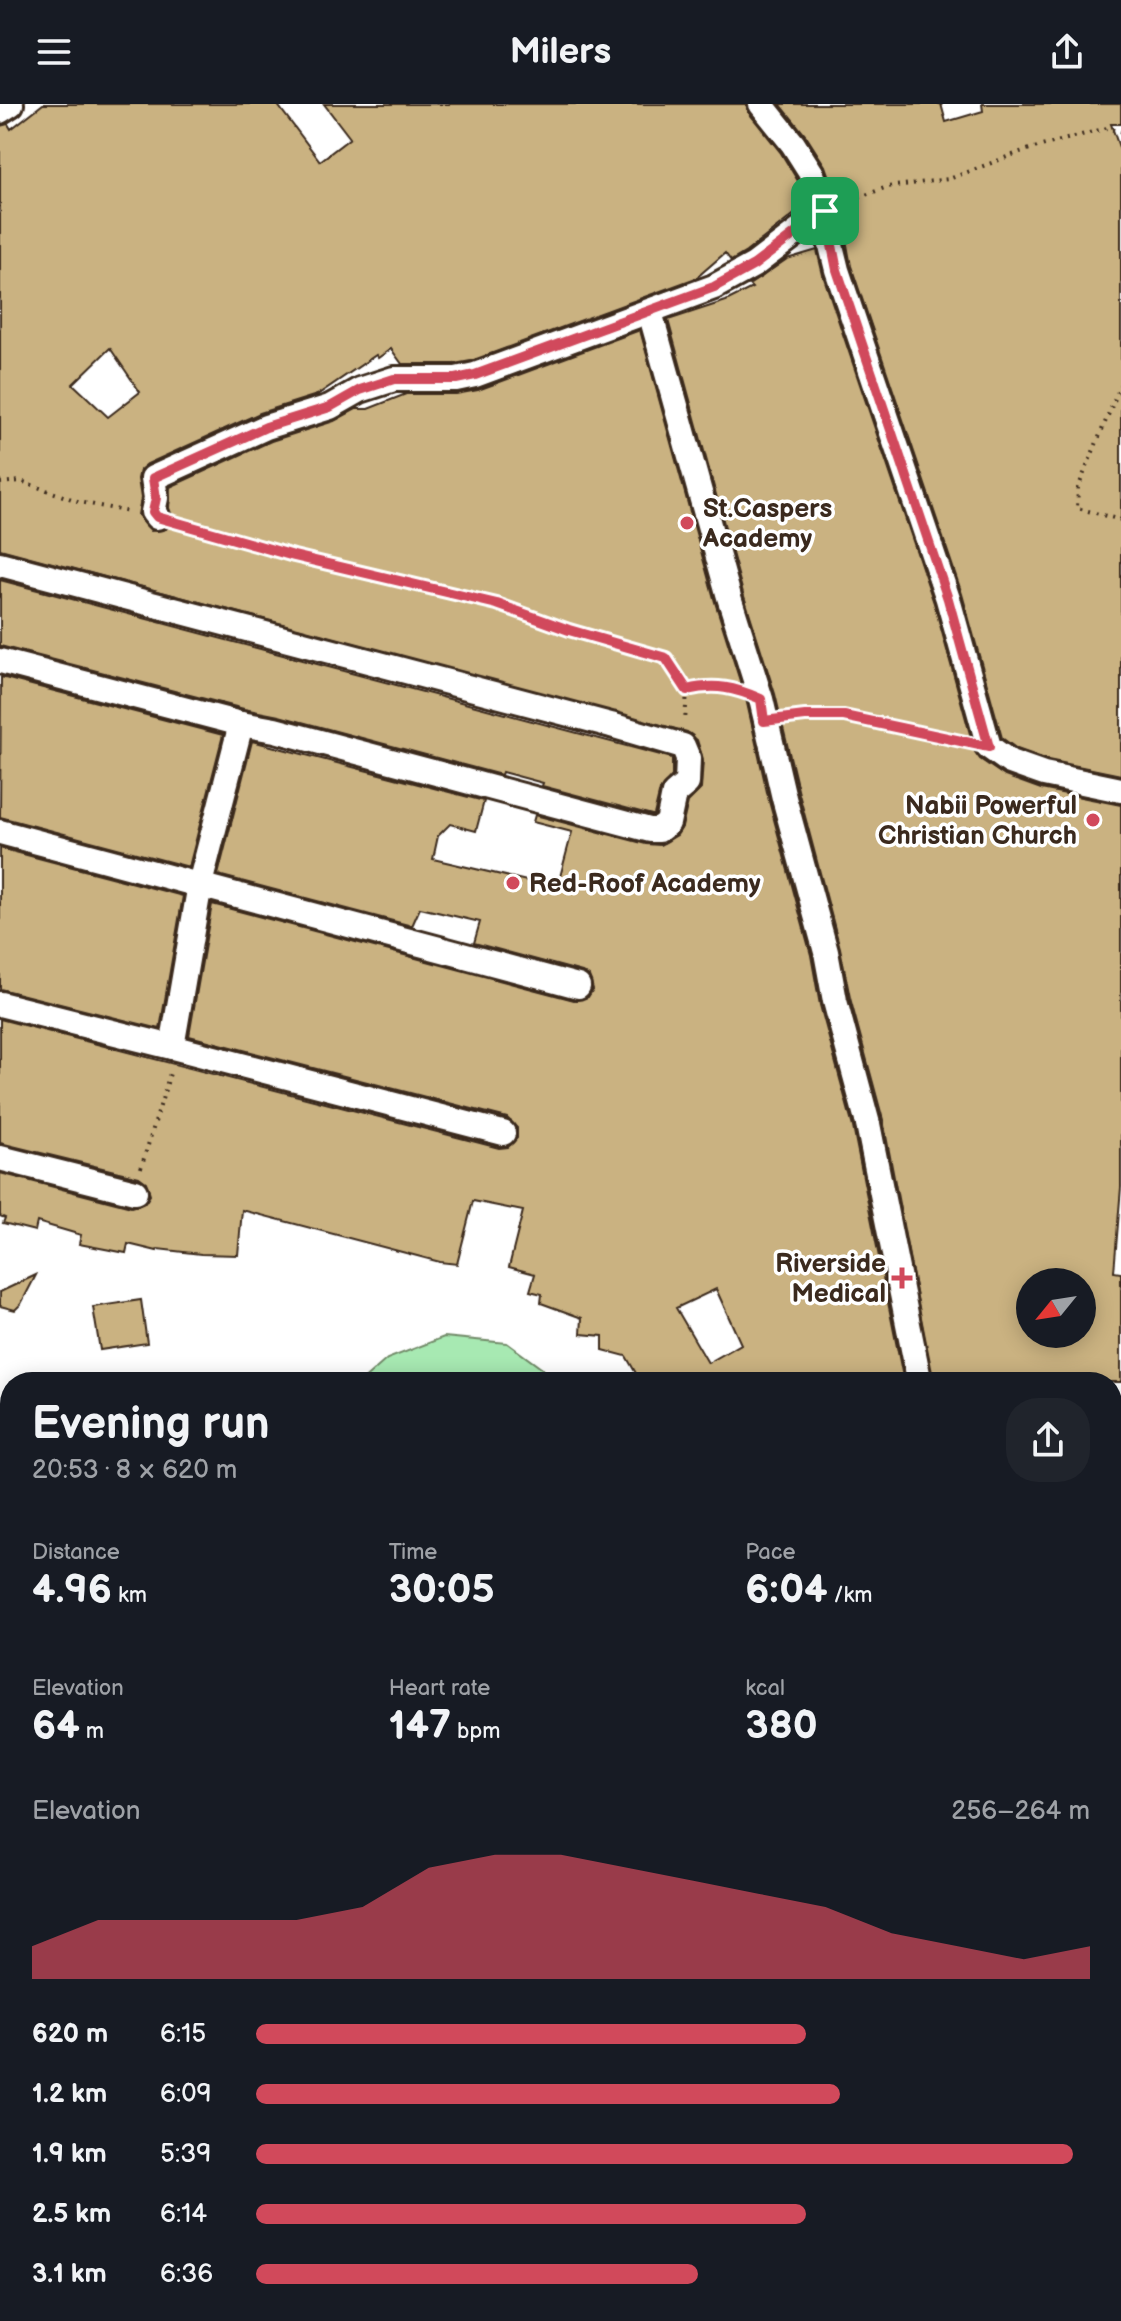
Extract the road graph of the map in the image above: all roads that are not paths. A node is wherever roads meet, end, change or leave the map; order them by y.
1 (11, 104) edge
2 (761, 104) edge
3 (0, 111) edge
4 (825, 211) junction
5 (650, 312) junction
6 (157, 517) road end
7 (0, 564) edge
8 (0, 661) edge
9 (241, 724) junction
10 (1121, 790) edge
11 (0, 832) edge
12 (200, 884) junction
13 (578, 986) dead end
14 (0, 1004) edge
15 (172, 1057) junction
16 (503, 1133) dead end
17 (0, 1158) edge
18 (135, 1192) road end
19 (918, 1372) edge

1 - 3 street
2 - 4 street
4 - 5 street
4 - 10 street
5 - 6 street
5 - 19 street
7 - 9 street
8 - 9 street
9 - 12 street
11 - 12 street
12 - 13 street
12 - 15 street
14 - 15 street
15 - 16 street
17 - 18 street

